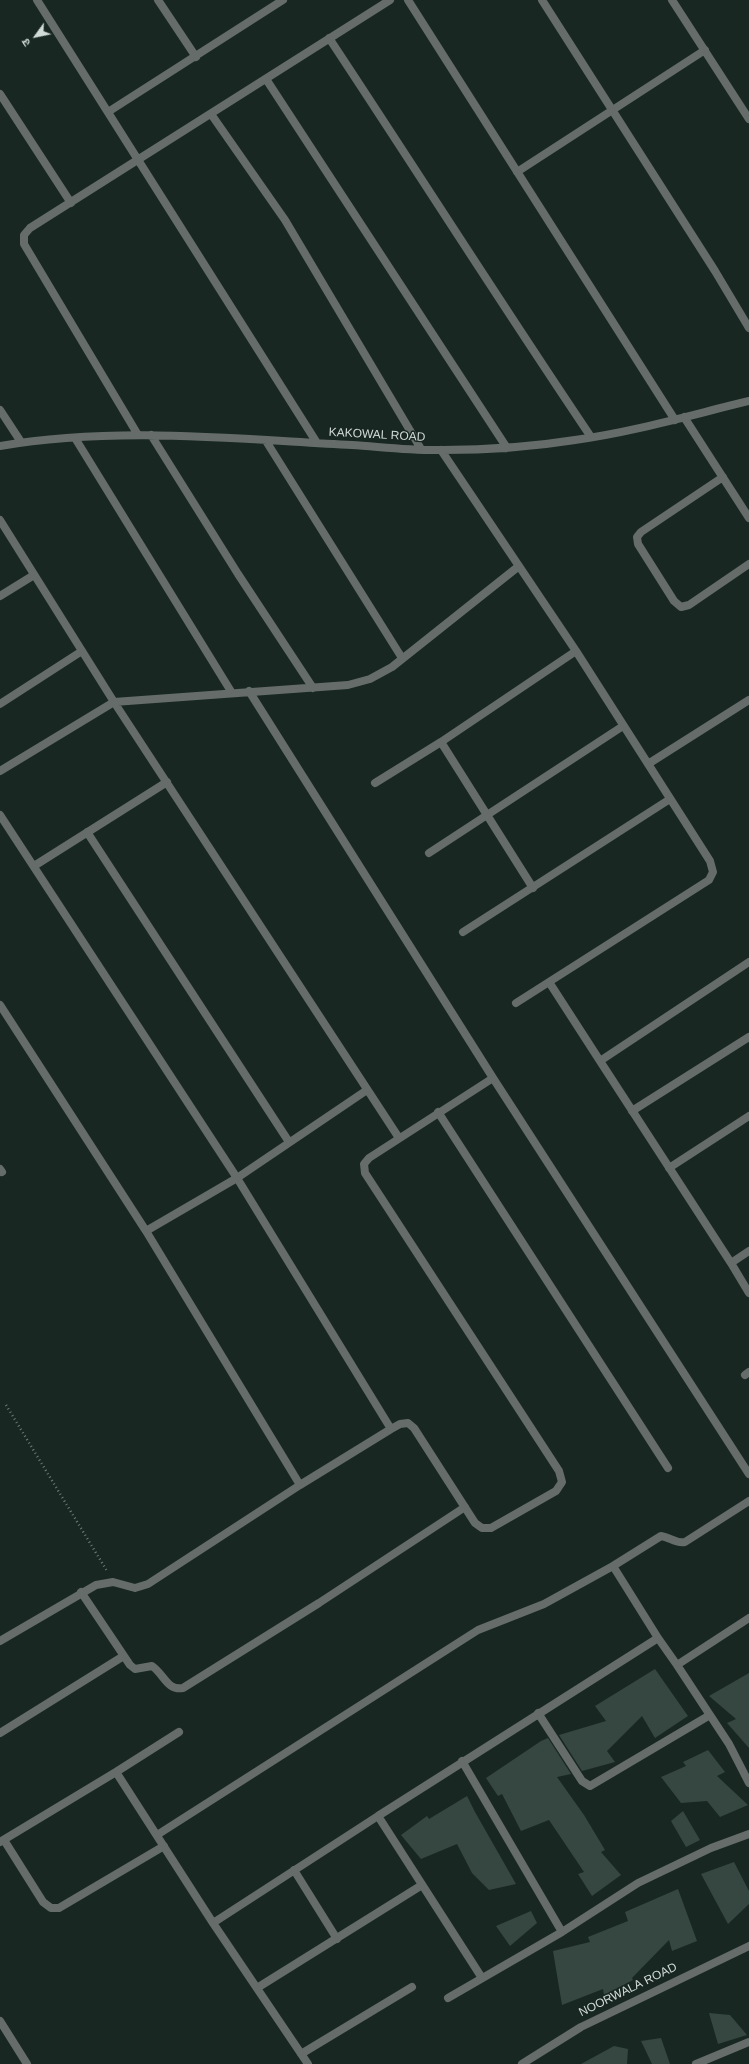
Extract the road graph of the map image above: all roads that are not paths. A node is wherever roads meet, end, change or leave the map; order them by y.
1 (36, 0) edge
2 (158, 0) edge
3 (283, 0) edge
4 (390, 0) edge
5 (408, 0) edge
6 (542, 0) edge
7 (672, 0) edge
8 (271, 3) edge
9 (329, 38) junction
10 (705, 50) junction
11 (196, 57) junction
12 (266, 79) junction
13 (0, 94) edge
14 (612, 109) junction
15 (108, 112) junction
16 (211, 114) junction
17 (749, 119) edge
18 (139, 160) junction
19 (518, 172) junction
20 (71, 203) junction
21 (749, 328) edge
22 (749, 401) edge
23 (0, 410) edge
24 (684, 417) junction
25 (675, 420) junction
26 (138, 435) junction
27 (151, 435) junction
28 (591, 437) junction
29 (75, 438) junction
30 (266, 440) junction
31 (21, 442) junction
32 (317, 443) junction
33 (0, 446) edge
34 (507, 448) junction
35 (421, 449) junction
36 (441, 450) junction
37 (723, 477) junction
38 (749, 518) edge
39 (0, 520) edge
40 (749, 564) edge
41 (519, 566) junction
42 (34, 575) junction
43 (0, 596) edge
44 (82, 651) junction
45 (576, 651) junction
46 (402, 658) junction
47 (313, 688) junction
48 (249, 692) junction
49 (232, 693) junction
50 (749, 700) edge
51 (114, 702) junction
52 (0, 704) edge
53 (623, 726) junction
54 (441, 742) junction
55 (648, 764) junction
56 (0, 771) edge
57 (167, 782) junction
58 (375, 783) dead end
59 (670, 799) junction
60 (0, 815) edge
61 (486, 815) junction
62 (87, 832) junction
63 (429, 853) dead end
64 (34, 866) junction
65 (533, 888) junction
66 (464, 932) dead end
67 (749, 962) edge
68 (549, 982) junction
69 (516, 1003) dead end
70 (0, 1005) edge
71 (749, 1037) edge
72 (600, 1061) junction
73 (493, 1078) junction
74 (367, 1090) junction
75 (632, 1111) junction
76 (438, 1112) junction
77 (749, 1116) edge
78 (399, 1138) junction
79 (289, 1142) junction
80 (669, 1168) junction
81 (237, 1178) junction
82 (146, 1231) junction
83 (749, 1251) edge
84 (731, 1263) junction
85 (749, 1293) edge
86 (391, 1429) junction
87 (668, 1468) dead end
88 (749, 1474) edge
89 (300, 1484) junction
90 (749, 1501) edge
91 (465, 1507) junction
92 (613, 1566) junction
93 (80, 1592) junction
94 (749, 1618) edge
95 (658, 1638) junction
96 (0, 1641) edge
97 (122, 1656) junction
98 (677, 1665) junction
99 (538, 1714) junction
100 (710, 1715) junction
101 (179, 1732) dead end
102 (0, 1733) edge
103 (462, 1761) junction
104 (116, 1772) junction
105 (749, 1783) edge
106 (378, 1816) junction
107 (749, 1834) edge
108 (157, 1835) junction
109 (2, 1841) edge
110 (164, 1846) junction
111 (294, 1870) junction
112 (422, 1886) junction
113 (213, 1922) junction
114 (562, 1932) junction
115 (337, 1939) junction
116 (749, 1946) edge
117 (482, 1978) junction
118 (412, 1987) dead end
119 (257, 1988) junction
120 (448, 1998) dead end
121 (0, 2021) edge
122 (749, 2042) edge
123 (301, 2054) junction
124 (27, 2064) edge
125 (308, 2064) edge
126 (522, 2064) edge
127 (696, 2064) edge

1 - 15 street
2 - 11 street
3 - 8 street
4 - 9 street
5 - 19 street
6 - 14 street
7 - 10 street
8 - 11 street
9 - 12 street
9 - 28 street
10 - 14 street
10 - 17 street
11 - 15 street
12 - 16 street
12 - 34 street
13 - 20 street
14 - 19 street
14 - 21 street
15 - 18 street
16 - 18 street
16 - 35 street
18 - 20 street
18 - 32 street
19 - 25 street
20 - 26 street
22 - 24 street, KAKOWAL ROAD
23 - 31 street
24 - 25 street, KAKOWAL ROAD
24 - 37 street
25 - 28 street, KAKOWAL ROAD
26 - 27 street, KAKOWAL ROAD
26 - 29 street, KAKOWAL ROAD
27 - 30 street, KAKOWAL ROAD
27 - 47 street
28 - 34 street, KAKOWAL ROAD
29 - 31 street, KAKOWAL ROAD
29 - 49 street
30 - 32 street, KAKOWAL ROAD
30 - 46 street
31 - 33 street, KAKOWAL ROAD
32 - 35 street, KAKOWAL ROAD
34 - 36 street, KAKOWAL ROAD
35 - 36 street, KAKOWAL ROAD
36 - 41 street
37 - 38 street
37 - 40 street
39 - 42 street
41 - 45 street
41 - 46 street
42 - 43 street
42 - 44 street
44 - 51 street
44 - 52 street
45 - 53 street
45 - 54 street
46 - 47 street
47 - 48 street
48 - 49 street
48 - 73 street
49 - 51 street
50 - 55 street
51 - 56 street
51 - 57 street
53 - 55 street
53 - 61 street
54 - 58 street
54 - 61 street
55 - 59 street
57 - 62 street
57 - 74 street
59 - 65 street
59 - 68 street
60 - 64 street
61 - 63 street
61 - 65 street
62 - 64 street
62 - 79 street
64 - 81 street
65 - 66 street
67 - 72 street
68 - 69 street
68 - 72 street
70 - 82 street
71 - 75 street
72 - 75 street
73 - 76 street
73 - 88 street
74 - 78 street
74 - 79 street
75 - 80 street
76 - 78 street
76 - 87 street
77 - 80 street
78 - 91 street
79 - 81 street
80 - 84 street
81 - 82 street
81 - 86 street
82 - 89 street
83 - 84 street
84 - 85 street
86 - 89 street
86 - 91 street
89 - 93 street
90 - 92 street
91 - 97 street
92 - 95 street
92 - 108 street
93 - 96 street
93 - 97 street
94 - 98 street
95 - 98 street
95 - 99 street
97 - 102 street
98 - 100 street
99 - 100 street
99 - 103 street
100 - 105 street
101 - 104 street
103 - 106 street
103 - 114 street
104 - 108 street
104 - 109 street
106 - 111 street
106 - 112 street
107 - 114 street
108 - 110 street
109 - 110 street
110 - 113 street
111 - 113 street
111 - 115 street
112 - 115 street
112 - 117 street
113 - 119 street
114 - 117 street
115 - 119 street
116 - 126 street, NOORWALA ROAD
117 - 120 street
118 - 123 street
119 - 123 street
121 - 124 street
122 - 127 street
123 - 125 street

